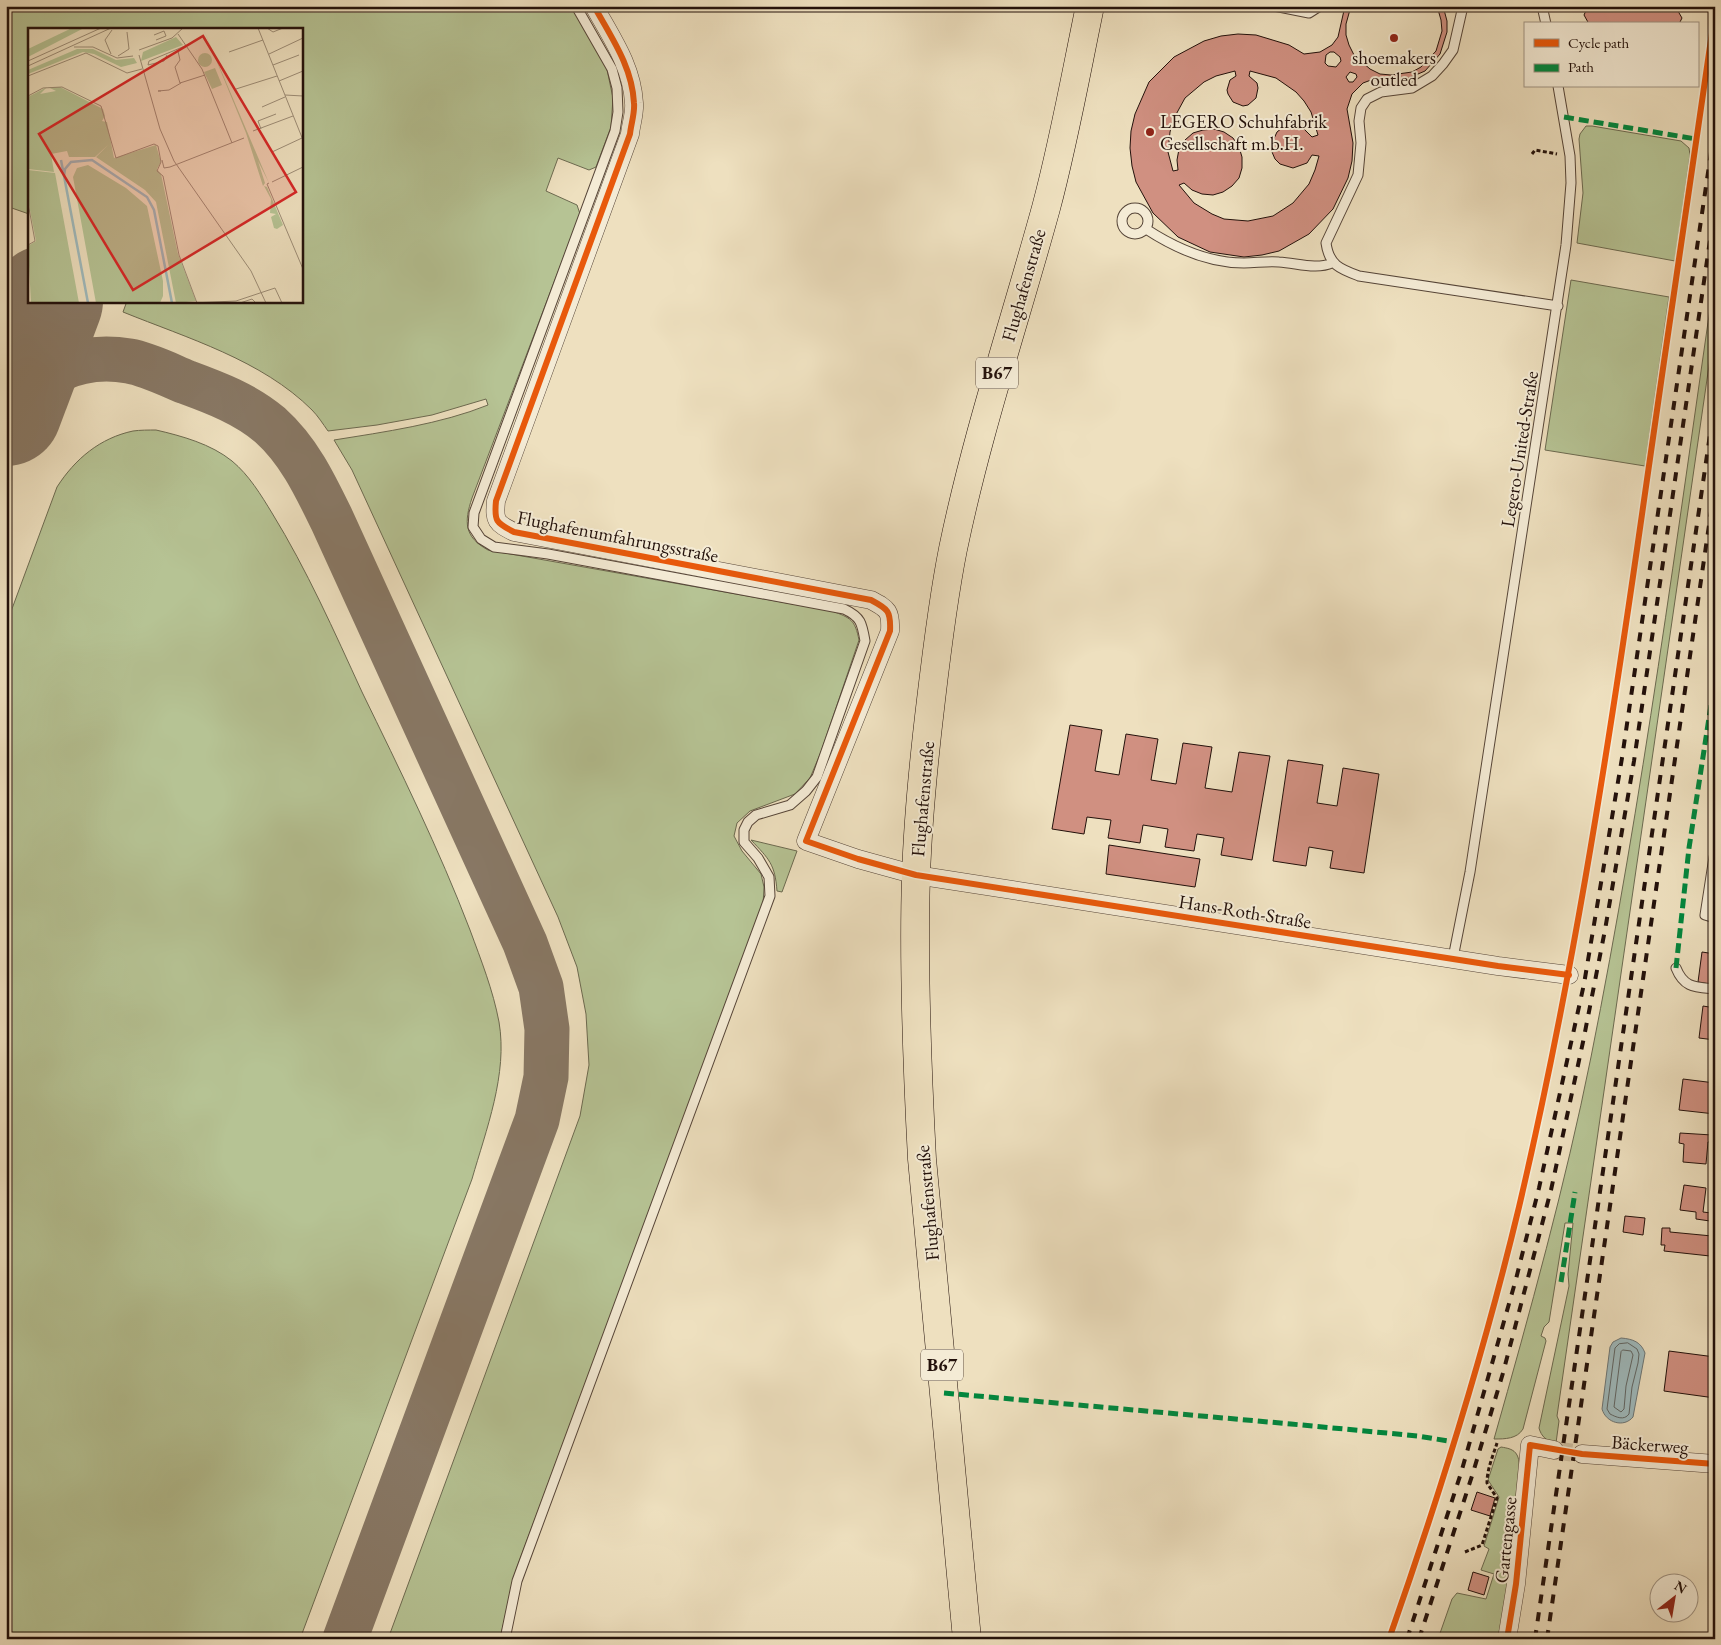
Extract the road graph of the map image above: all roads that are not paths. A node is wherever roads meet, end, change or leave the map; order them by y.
1 (576, 6) edge
2 (594, 6) edge
3 (1090, 6) edge
4 (1274, 6) edge
5 (1320, 6) edge
6 (1462, 6) edge
7 (1542, 6) edge
8 (1546, 22) edge
9 (1558, 88) edge
10 (1146, 228) dead end
11 (1332, 262) junction
12 (1558, 306) junction
13 (1714, 858) edge
14 (916, 874) junction
15 (1715, 918) edge
16 (1452, 958) junction
17 (1676, 968) dead end
18 (1569, 975) dead end
19 (1715, 989) edge
20 (1554, 1450) tunnel mouth
21 (1582, 1454) tunnel mouth
22 (1715, 1464) edge
23 (504, 1639) edge
24 (967, 1639) edge
25 (1507, 1639) edge

1 - 23 lane
2 - 14 street, Flughafenumfahrungsstraße
3 - 14 main road, Flughafenstraße / B67
4 - 5 lane
6 - 11 lane
7 - 8 lane
9 - 12 lane, Legero-United-Straße
10 - 11 lane
11 - 12 lane
12 - 16 lane, Legero-United-Straße
13 - 15 lane
14 - 16 street, Hans-Roth-Straße
14 - 24 main road, Flughafenstraße / B67
16 - 18 street, Hans-Roth-Straße
17 - 19 lane
20 - 25 street, Gartengasse
21 - 22 street, Bäckerweg

